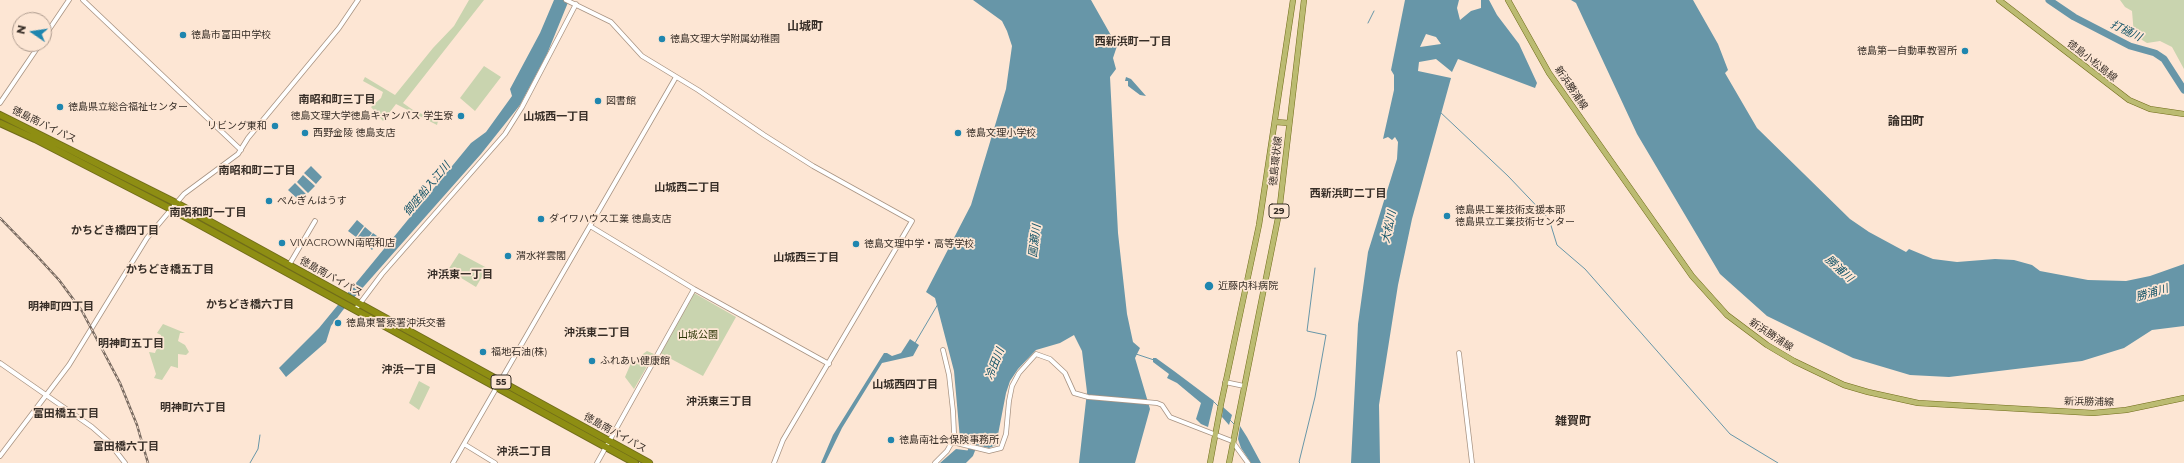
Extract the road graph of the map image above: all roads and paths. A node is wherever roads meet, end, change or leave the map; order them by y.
1 (69, 0) edge
2 (82, 0) edge
3 (358, 0) edge
4 (1293, 0) edge
5 (1304, 0) edge
6 (1508, 0) edge
7 (1999, 0) edge
8 (568, 1) edge
9 (576, 4) junction
10 (52, 25) edge
11 (35, 52) edge
12 (676, 77) junction
13 (0, 103) edge
14 (2184, 114) edge
15 (0, 115) edge
16 (1275, 122) junction
17 (0, 123) edge
18 (1289, 123) junction
19 (241, 150) junction
20 (176, 203) junction
21 (171, 209) junction
22 (315, 221) dead end
23 (590, 226) junction
24 (289, 265) junction
25 (694, 289) junction
26 (356, 302) junction
27 (355, 310) junction
28 (943, 350) dead end
29 (1459, 353) dead end
30 (0, 363) edge
31 (829, 364) junction
32 (500, 381) junction
33 (1226, 382) junction
34 (1244, 386) junction
35 (496, 387) junction
36 (47, 395) junction
37 (2184, 398) edge
38 (1215, 433) junction
39 (1232, 441) junction
40 (952, 442) junction
41 (464, 444) junction
42 (608, 444) junction
43 (0, 456) edge
44 (125, 463) edge
45 (453, 463) edge
46 (495, 463) edge
47 (597, 463) edge
48 (636, 463) edge
49 (649, 463) edge
50 (774, 463) edge
51 (935, 463) edge
52 (1210, 463) edge
53 (1229, 463) edge
54 (1248, 463) edge
55 (1472, 463) edge

1 - 10 street
2 - 19 street
3 - 19 street
4 - 16 main road, 徳島環状線 / 29
5 - 18 main road, 徳島環状線 / 29
6 - 37 main road, 新浜勝浦線
7 - 14 main road, 徳島小松島線
8 - 9 street
9 - 12 street
9 - 26 street
11 - 13 street
12 - 23 street
12 - 31 street
15 - 20 highway, 徳島南バイパス / 55
16 - 18 main road
16 - 33 main road, 徳島環状線 / 29
17 - 21 highway, 徳島南バイパス / 55
18 - 34 main road, 徳島環状線 / 29
19 - 20 street
20 - 21 street
20 - 24 highway, 徳島南バイパス / 55
21 - 27 highway, 徳島南バイパス / 55
21 - 36 street
22 - 24 street
23 - 25 street
23 - 32 street
24 - 26 highway, 徳島南バイパス / 55
25 - 31 street
25 - 42 street
26 - 27 street
26 - 32 highway, 徳島南バイパス / 55
27 - 35 highway, 徳島南バイパス / 55
28 - 40 street
29 - 55 street
30 - 36 street
31 - 50 street
32 - 35 street
32 - 42 highway, 徳島南バイパス / 55
33 - 34 street
33 - 38 main road, 徳島環状線 / 29
34 - 39 main road, 徳島環状線 / 29
35 - 41 street
35 - 42 highway, 徳島南バイパス / 55
36 - 43 street
36 - 44 street
38 - 39 street
38 - 40 street
38 - 52 main road, 徳島環状線 / 29
39 - 53 main road, 徳島環状線 / 29
39 - 54 street
40 - 51 street
41 - 45 street
41 - 46 street
42 - 47 street
42 - 48 highway, 徳島南バイパス / 55
42 - 49 highway, 徳島南バイパス / 55

